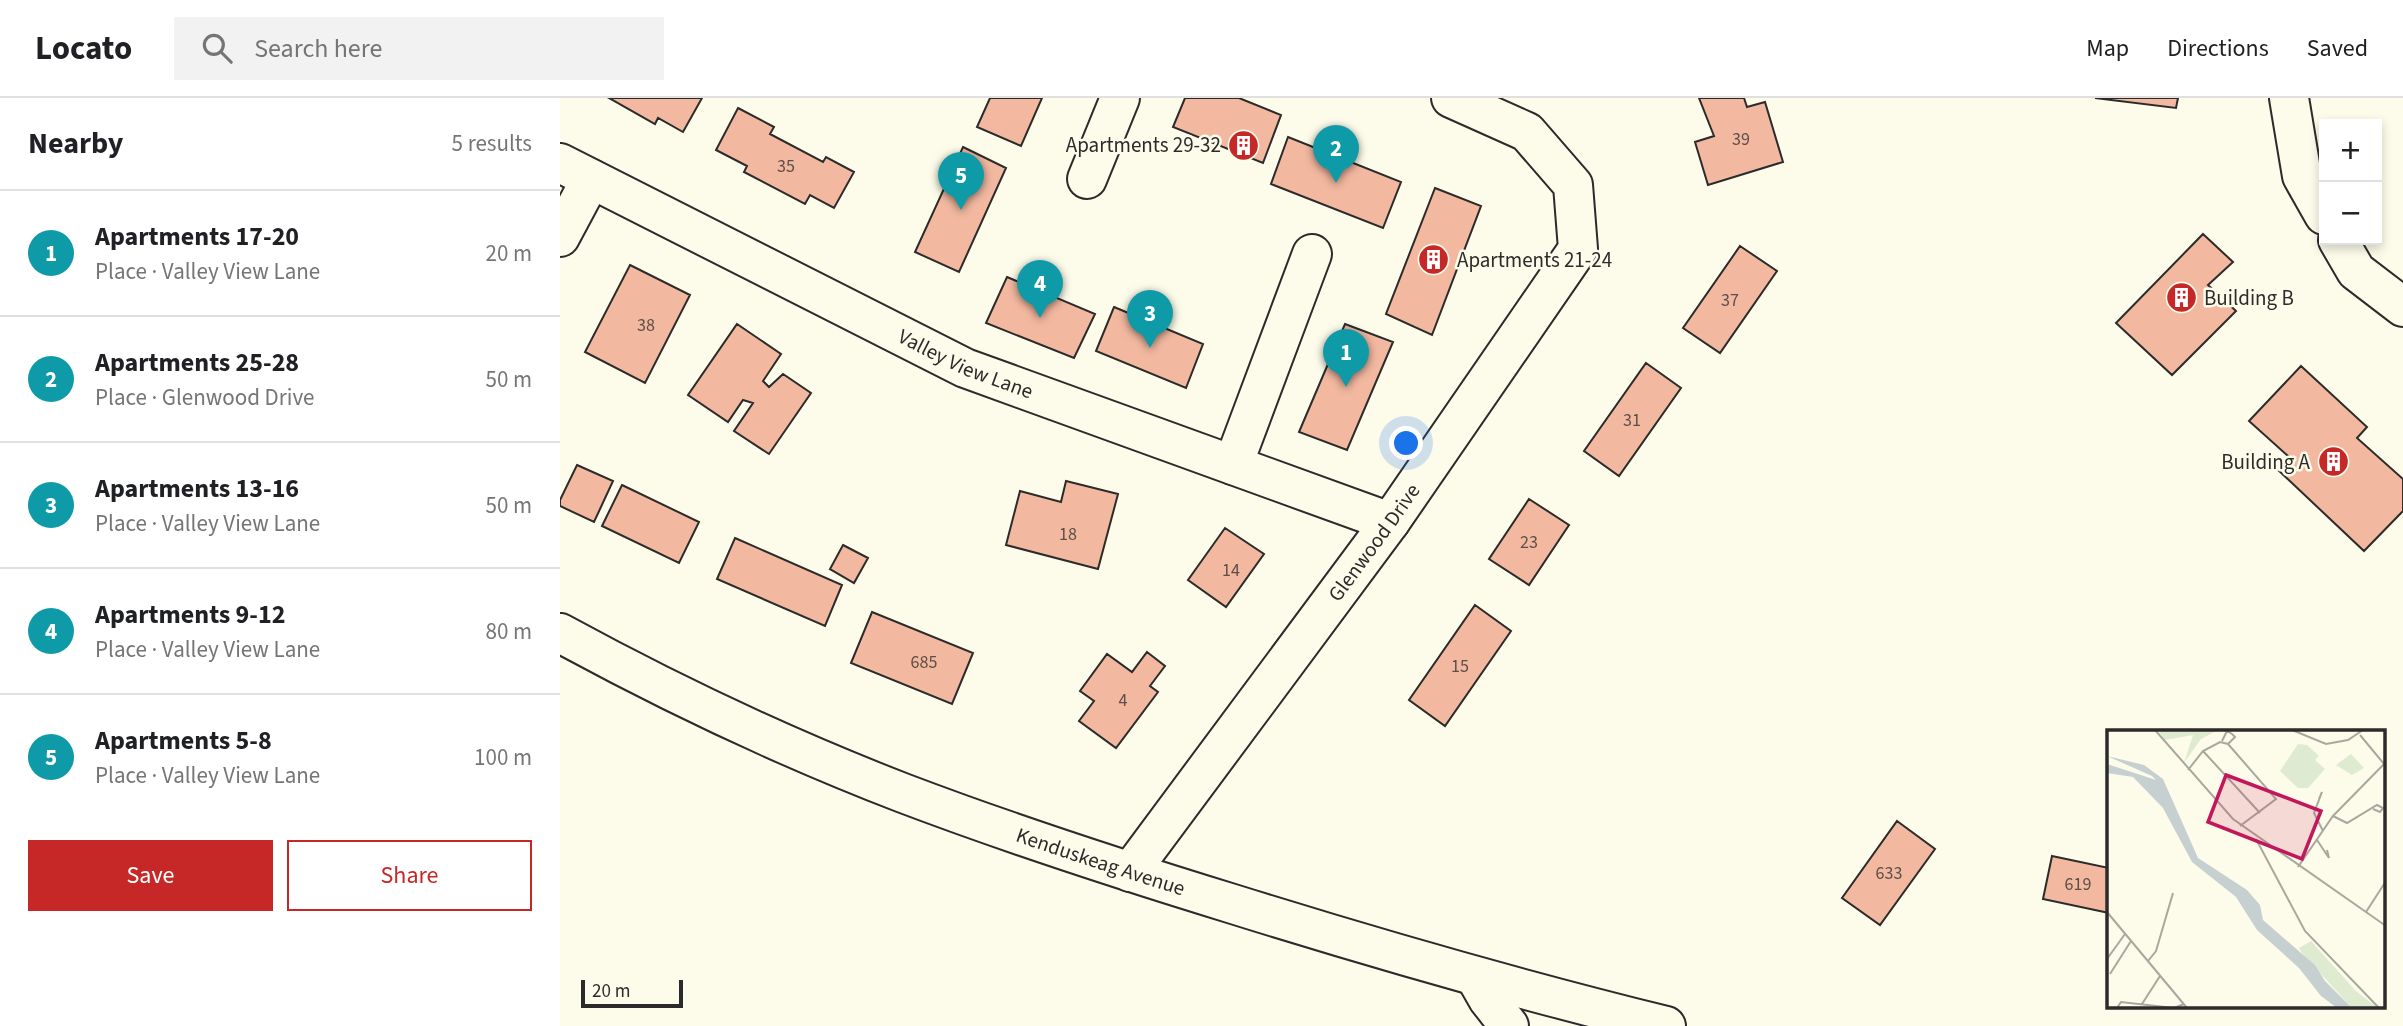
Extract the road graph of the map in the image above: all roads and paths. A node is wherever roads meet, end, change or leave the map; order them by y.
1 (1120, 98) edge
2 (1451, 98) edge
3 (2289, 98) edge
4 (575, 171) edge
5 (1087, 179) dead end
6 (2319, 206) edge
7 (560, 237) edge
8 (2341, 245) edge
9 (1312, 254) dead end
10 (2403, 307) edge
11 (1233, 465) junction
12 (1390, 522) junction
13 (560, 633) edge
14 (1130, 872) junction
15 (1476, 978) junction
16 (1509, 1026) edge
17 (1666, 1026) edge

1 - 5 street
2 - 12 street, Glenwood Drive
3 - 6 street
4 - 7 street
4 - 11 street, Valley View Lane
8 - 10 street
9 - 11 street
11 - 12 street, Valley View Lane
12 - 14 street, Glenwood Drive
13 - 14 street, Kenduskeag Avenue
14 - 15 street, Kenduskeag Avenue
15 - 16 street
15 - 17 street, Kenduskeag Avenue

